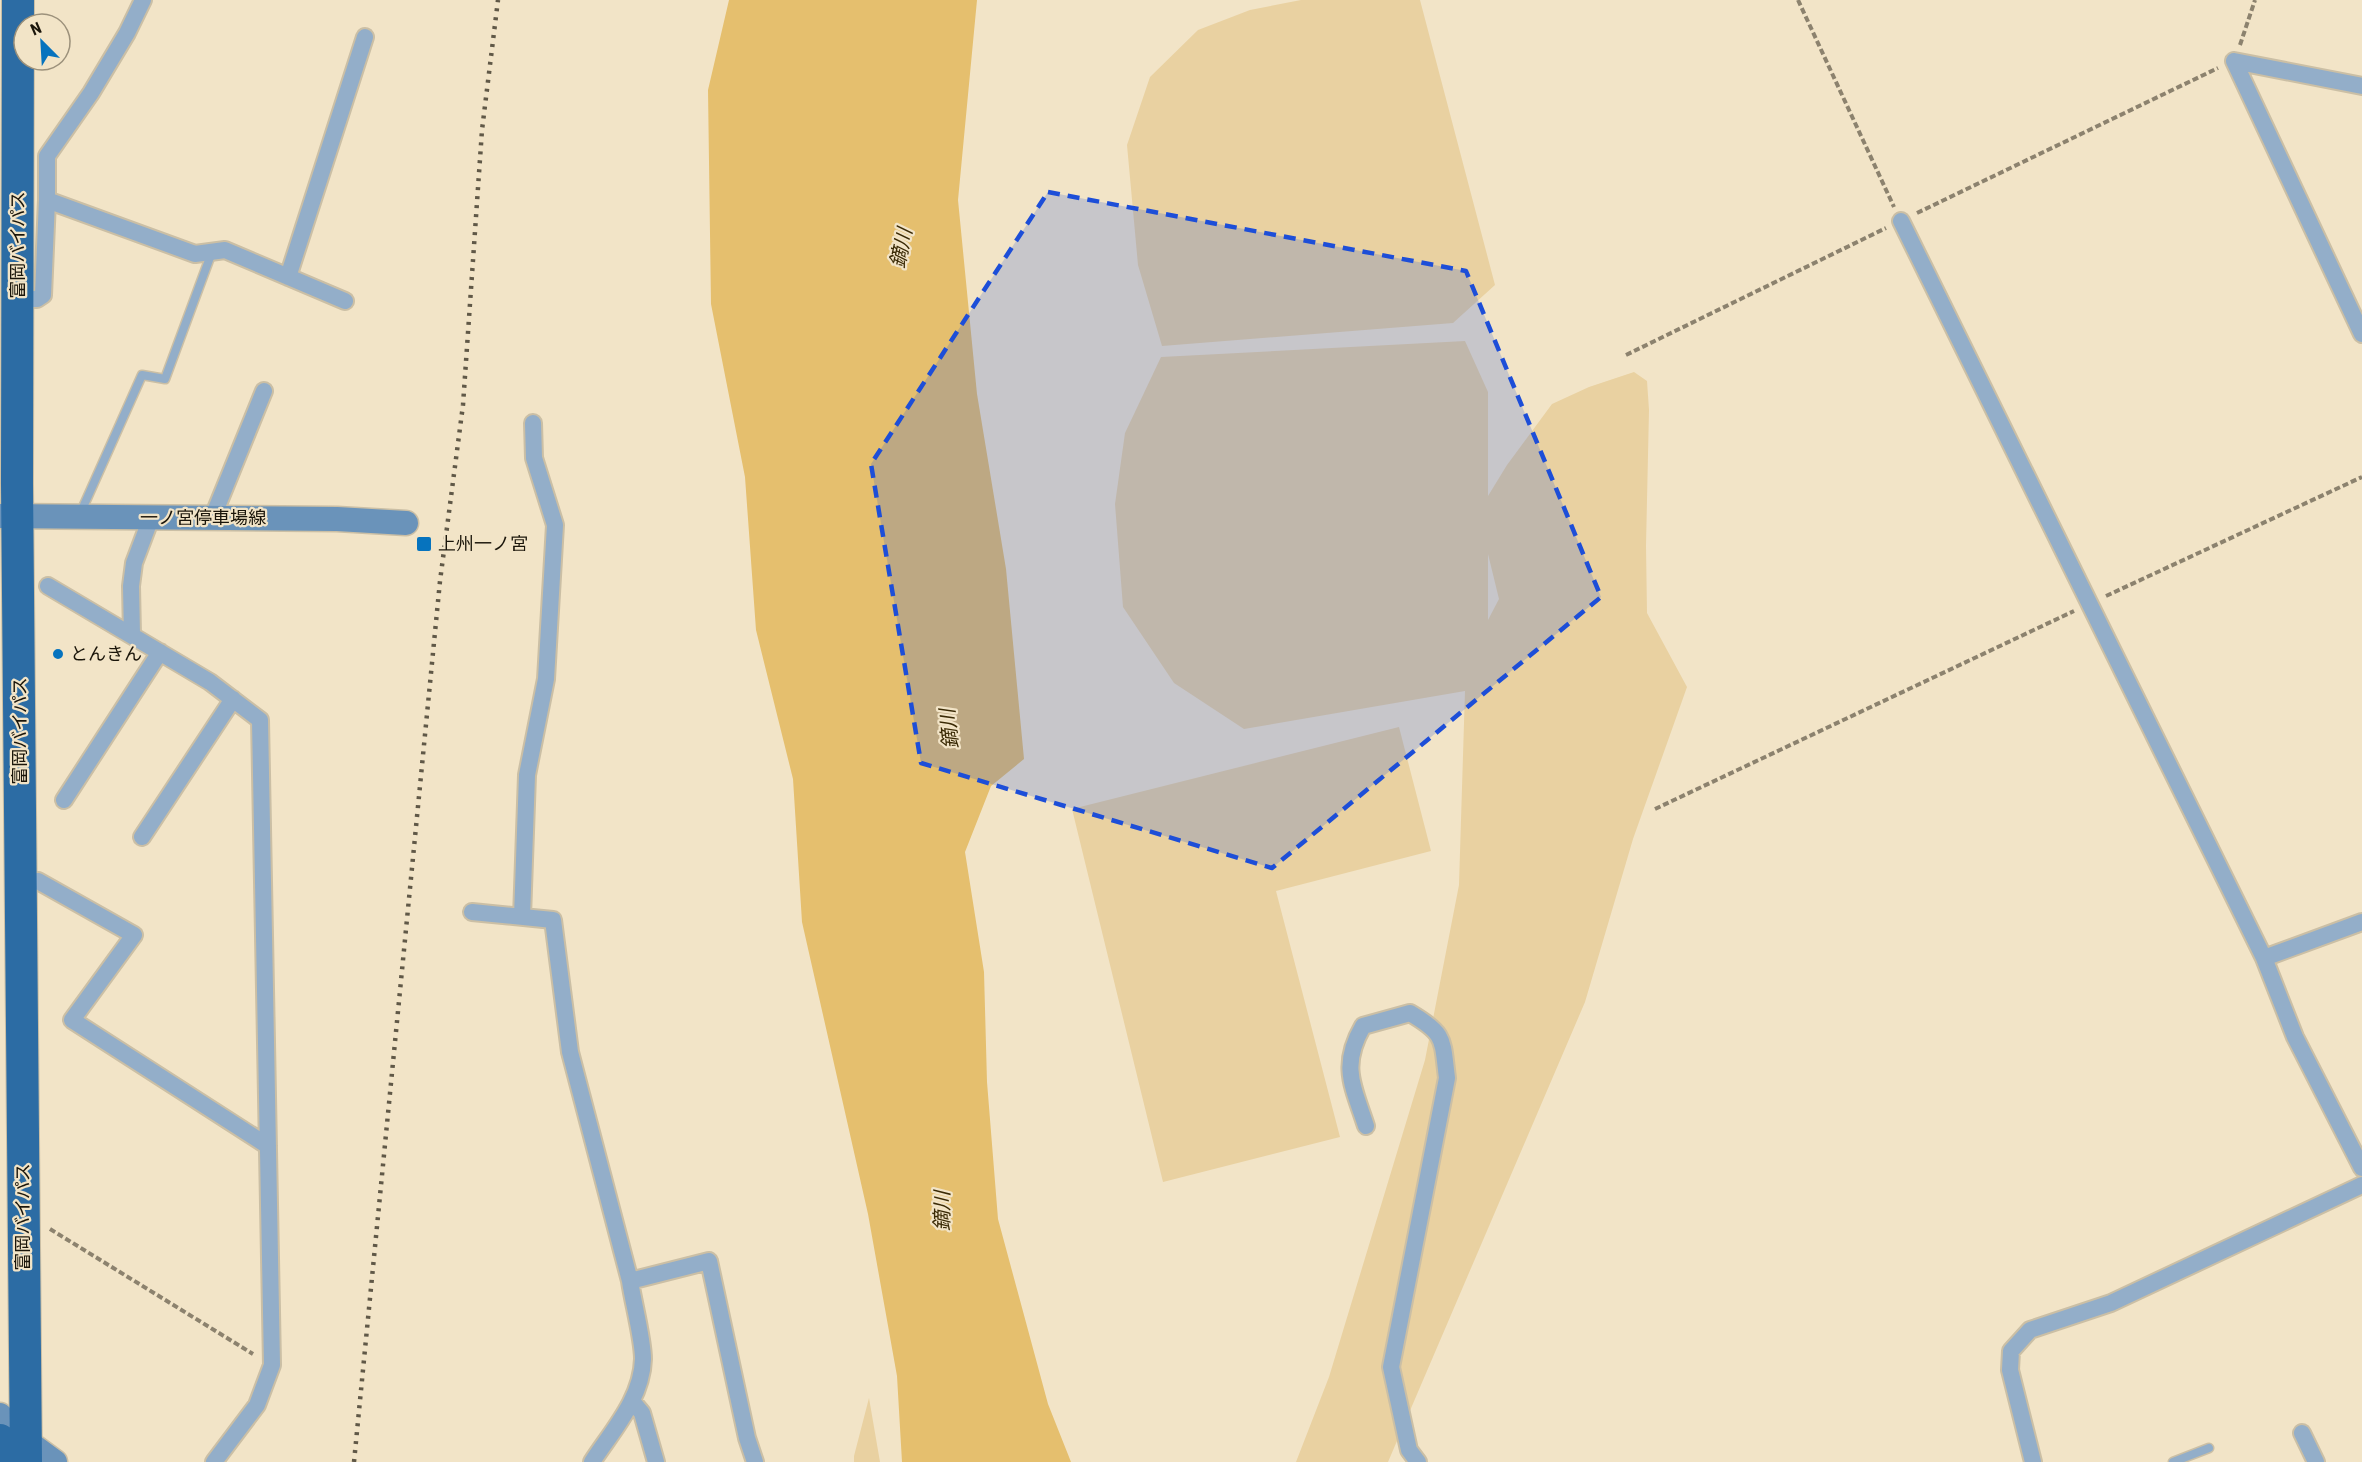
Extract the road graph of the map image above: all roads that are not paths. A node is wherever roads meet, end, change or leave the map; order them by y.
1 (18, 0) edge
2 (143, 0) edge
3 (365, 37) dead end
4 (2362, 86) edge
5 (47, 200) junction
6 (1901, 221) road end
7 (212, 252) junction
8 (288, 277) junction
9 (12, 293) edge
10 (345, 301) dead end
11 (2362, 334) edge
12 (264, 392) dead end
13 (533, 423) dead end
14 (9, 516) edge
15 (78, 517) junction
16 (150, 518) junction
17 (212, 519) junction
18 (406, 522) dead end
19 (48, 586) dead end
20 (132, 634) junction
21 (160, 652) junction
22 (233, 699) junction
23 (64, 800) dead end
24 (142, 837) dead end
25 (38, 881) dead end
26 (472, 912) dead end
27 (522, 917) junction
28 (2362, 922) edge
29 (2264, 958) junction
30 (1366, 1126) dead end
31 (268, 1146) junction
32 (2362, 1168) edge
33 (2362, 1185) edge
34 (630, 1281) junction
35 (632, 1401) junction
36 (0, 1415) edge
37 (2302, 1433) dead end
38 (17, 1447) edge
39 (2209, 1448) dead end
40 (0, 1462) edge
41 (55, 1462) edge
42 (214, 1462) edge
43 (592, 1462) edge
44 (657, 1462) edge
45 (755, 1462) edge
46 (1418, 1462) edge
47 (2033, 1462) edge
48 (2173, 1462) edge
49 (2316, 1462) edge

1 - 9 highway, 富岡バイパス
2 - 5 street
3 - 8 street
4 - 11 street
5 - 7 street
5 - 9 street
6 - 29 street
7 - 8 street
7 - 15 lane
8 - 10 street
9 - 14 highway, 富岡バイパス
12 - 17 street
13 - 27 street
14 - 15 main road, 一ノ宮停車場線
14 - 38 highway, 富岡バイパス
15 - 16 main road, 一ノ宮停車場線
16 - 17 main road, 一ノ宮停車場線
16 - 20 street
17 - 18 main road, 一ノ宮停車場線
19 - 20 street
20 - 21 street
21 - 22 street
21 - 23 street
22 - 24 street
22 - 31 street
25 - 31 street
26 - 27 street
27 - 34 street
28 - 29 street
29 - 32 street
30 - 46 street
31 - 42 street
33 - 47 street
34 - 35 street
34 - 45 street
35 - 43 street
35 - 44 street
36 - 38 main road
37 - 49 street
38 - 40 highway, 富岡バイパス
38 - 41 main road
39 - 48 lane

